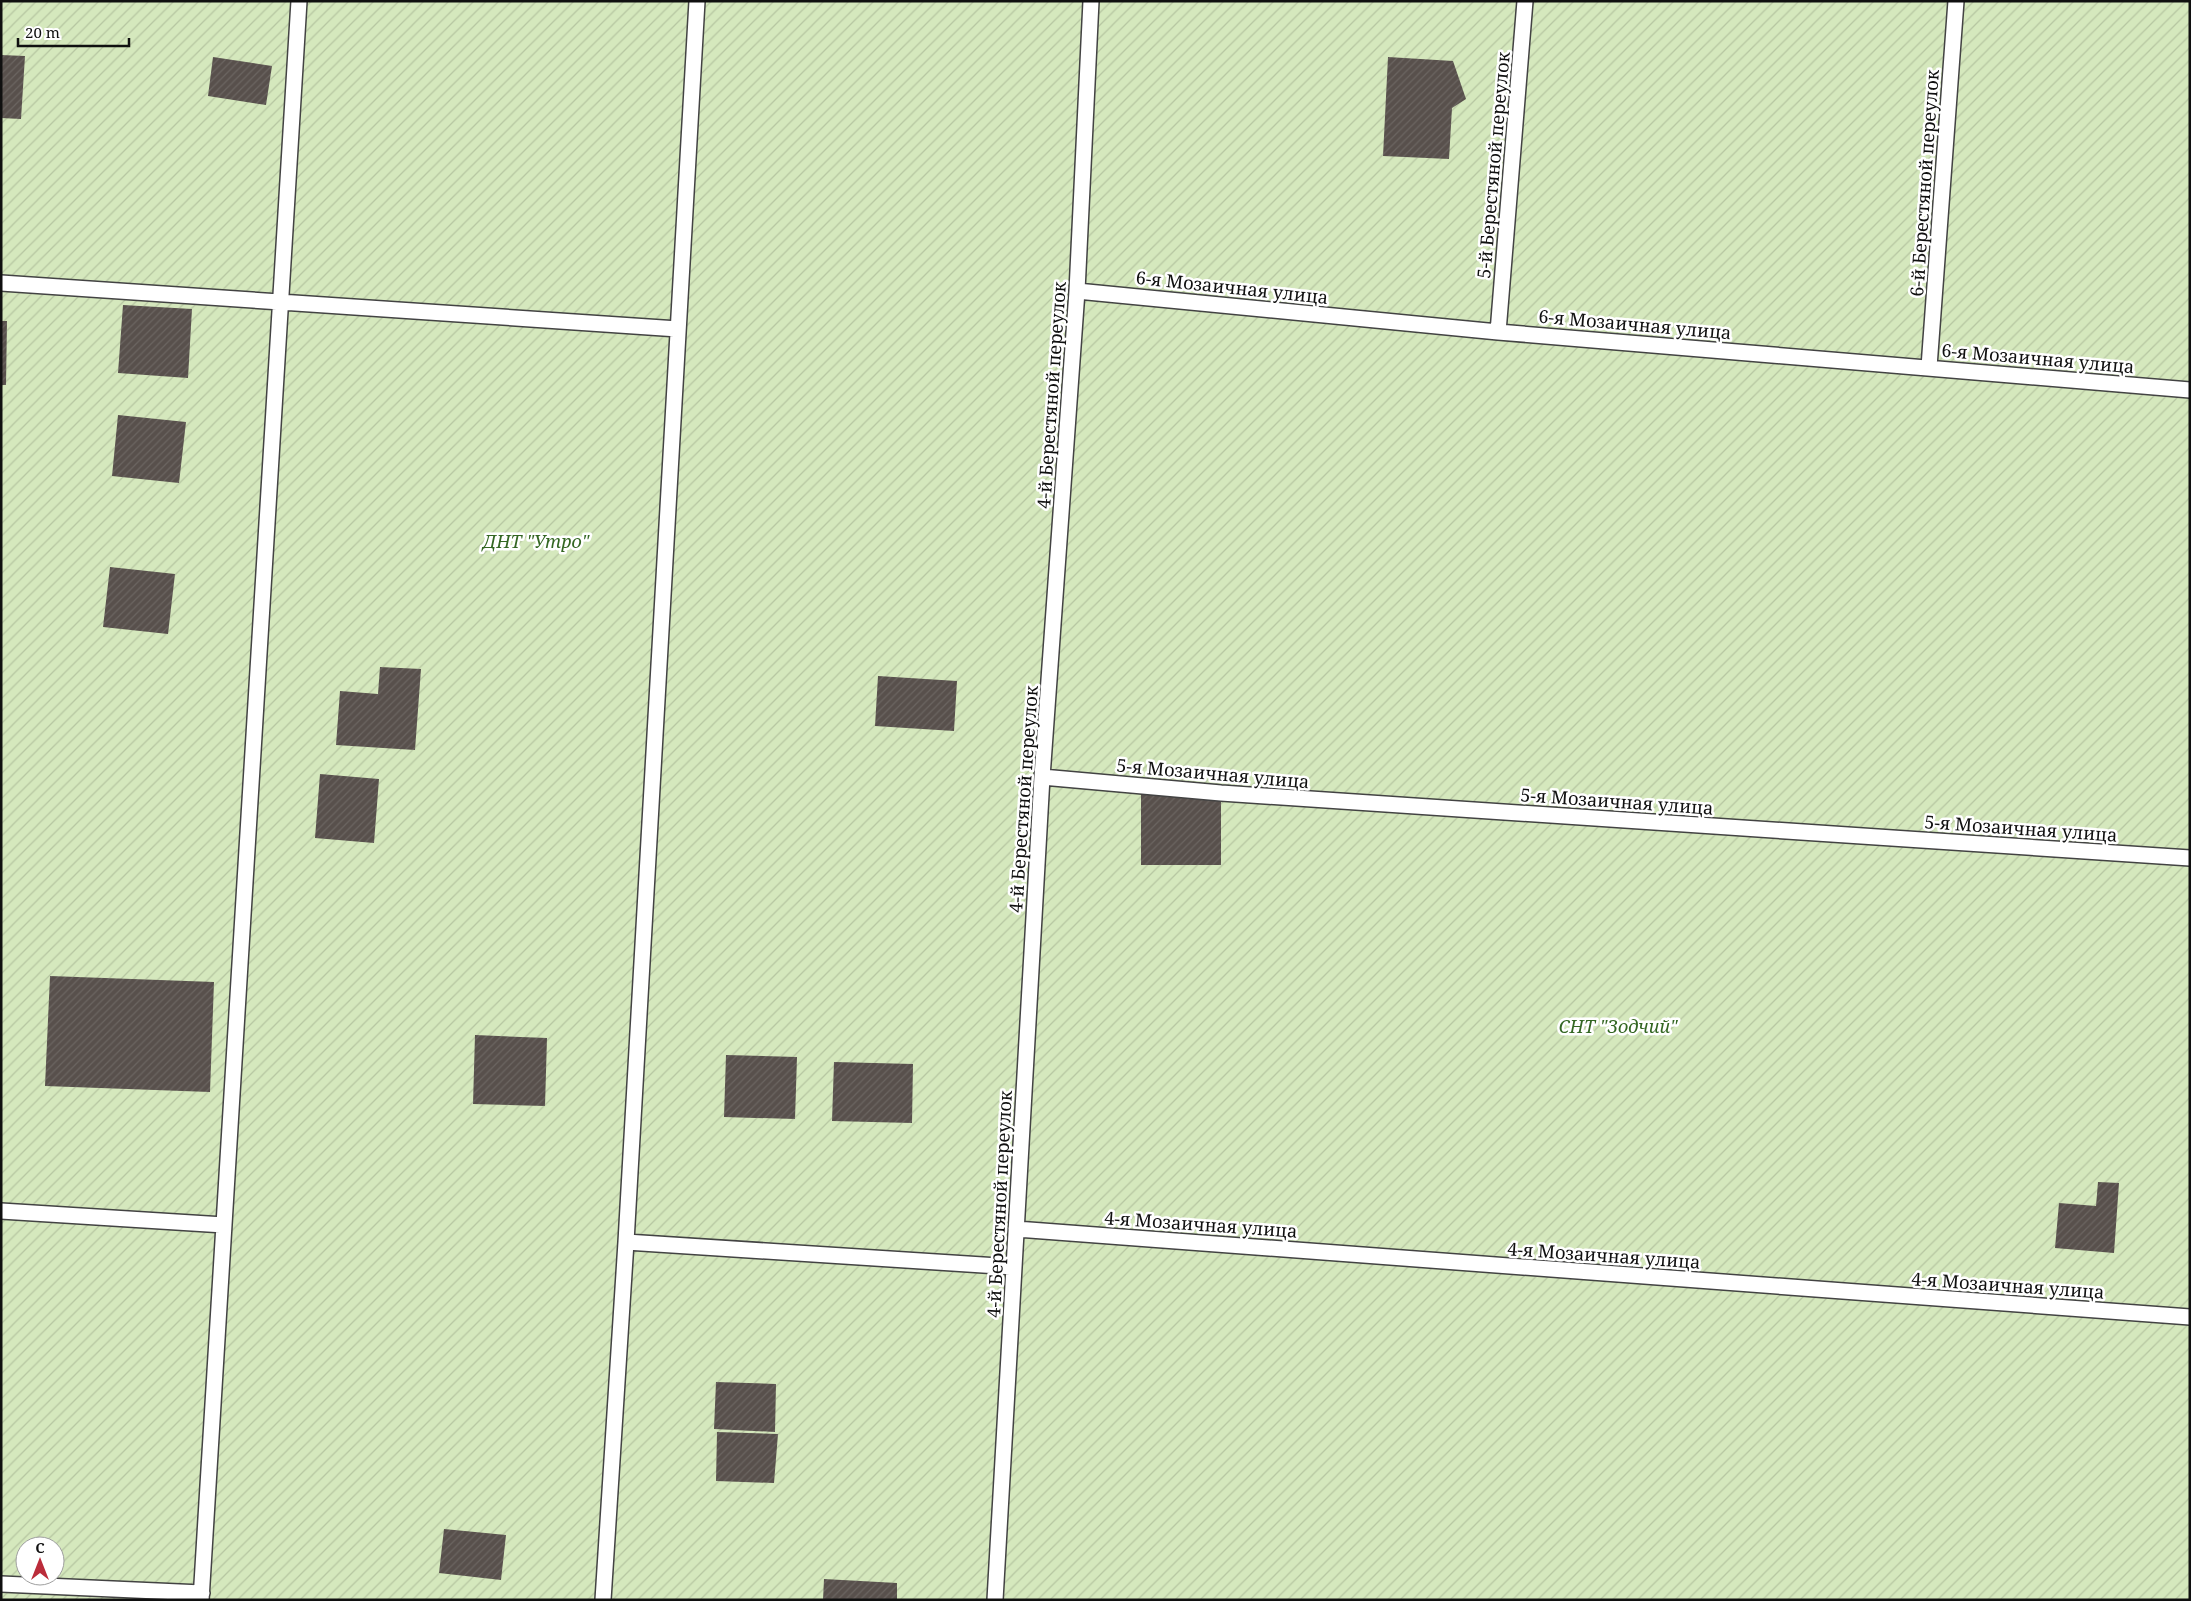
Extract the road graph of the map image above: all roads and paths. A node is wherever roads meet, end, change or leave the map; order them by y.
1 (299, 1) edge
2 (697, 1) edge
3 (1091, 1) edge
4 (1525, 1) edge
5 (1956, 1) edge
6 (1, 283) edge
7 (1077, 291) junction
8 (281, 302) junction
9 (678, 328) junction
10 (1498, 332) junction
11 (1929, 367) junction
12 (2190, 390) edge
13 (1042, 777) junction
14 (2190, 858) edge
15 (1, 1211) edge
16 (224, 1225) junction
17 (1016, 1229) junction
18 (626, 1242) junction
19 (1014, 1267) junction
20 (2190, 1317) edge
21 (1, 1584) edge
22 (202, 1596) edge
23 (603, 1600) edge
24 (995, 1600) edge

1 - 8 lane
2 - 9 lane
3 - 7 lane, 4-й Берестяной переулок
4 - 10 lane, 5-й Берестяной переулок
5 - 11 lane, 6-й Берестяной переулок
6 - 8 lane
7 - 10 lane, 6-я Мозаичная улица
7 - 13 lane, 4-й Берестяной переулок
8 - 9 lane
8 - 16 lane
9 - 18 lane
10 - 11 lane, 6-я Мозаичная улица
11 - 12 lane, 6-я Мозаичная улица
13 - 14 lane, 5-я Мозаичная улица
13 - 17 lane, 4-й Берестяной переулок
15 - 16 lane
16 - 22 lane
17 - 19 lane, 4-й Берестяной переулок
17 - 20 lane, 4-я Мозаичная улица
18 - 19 lane
18 - 23 lane
19 - 24 lane, 4-й Берестяной переулок
21 - 22 lane

